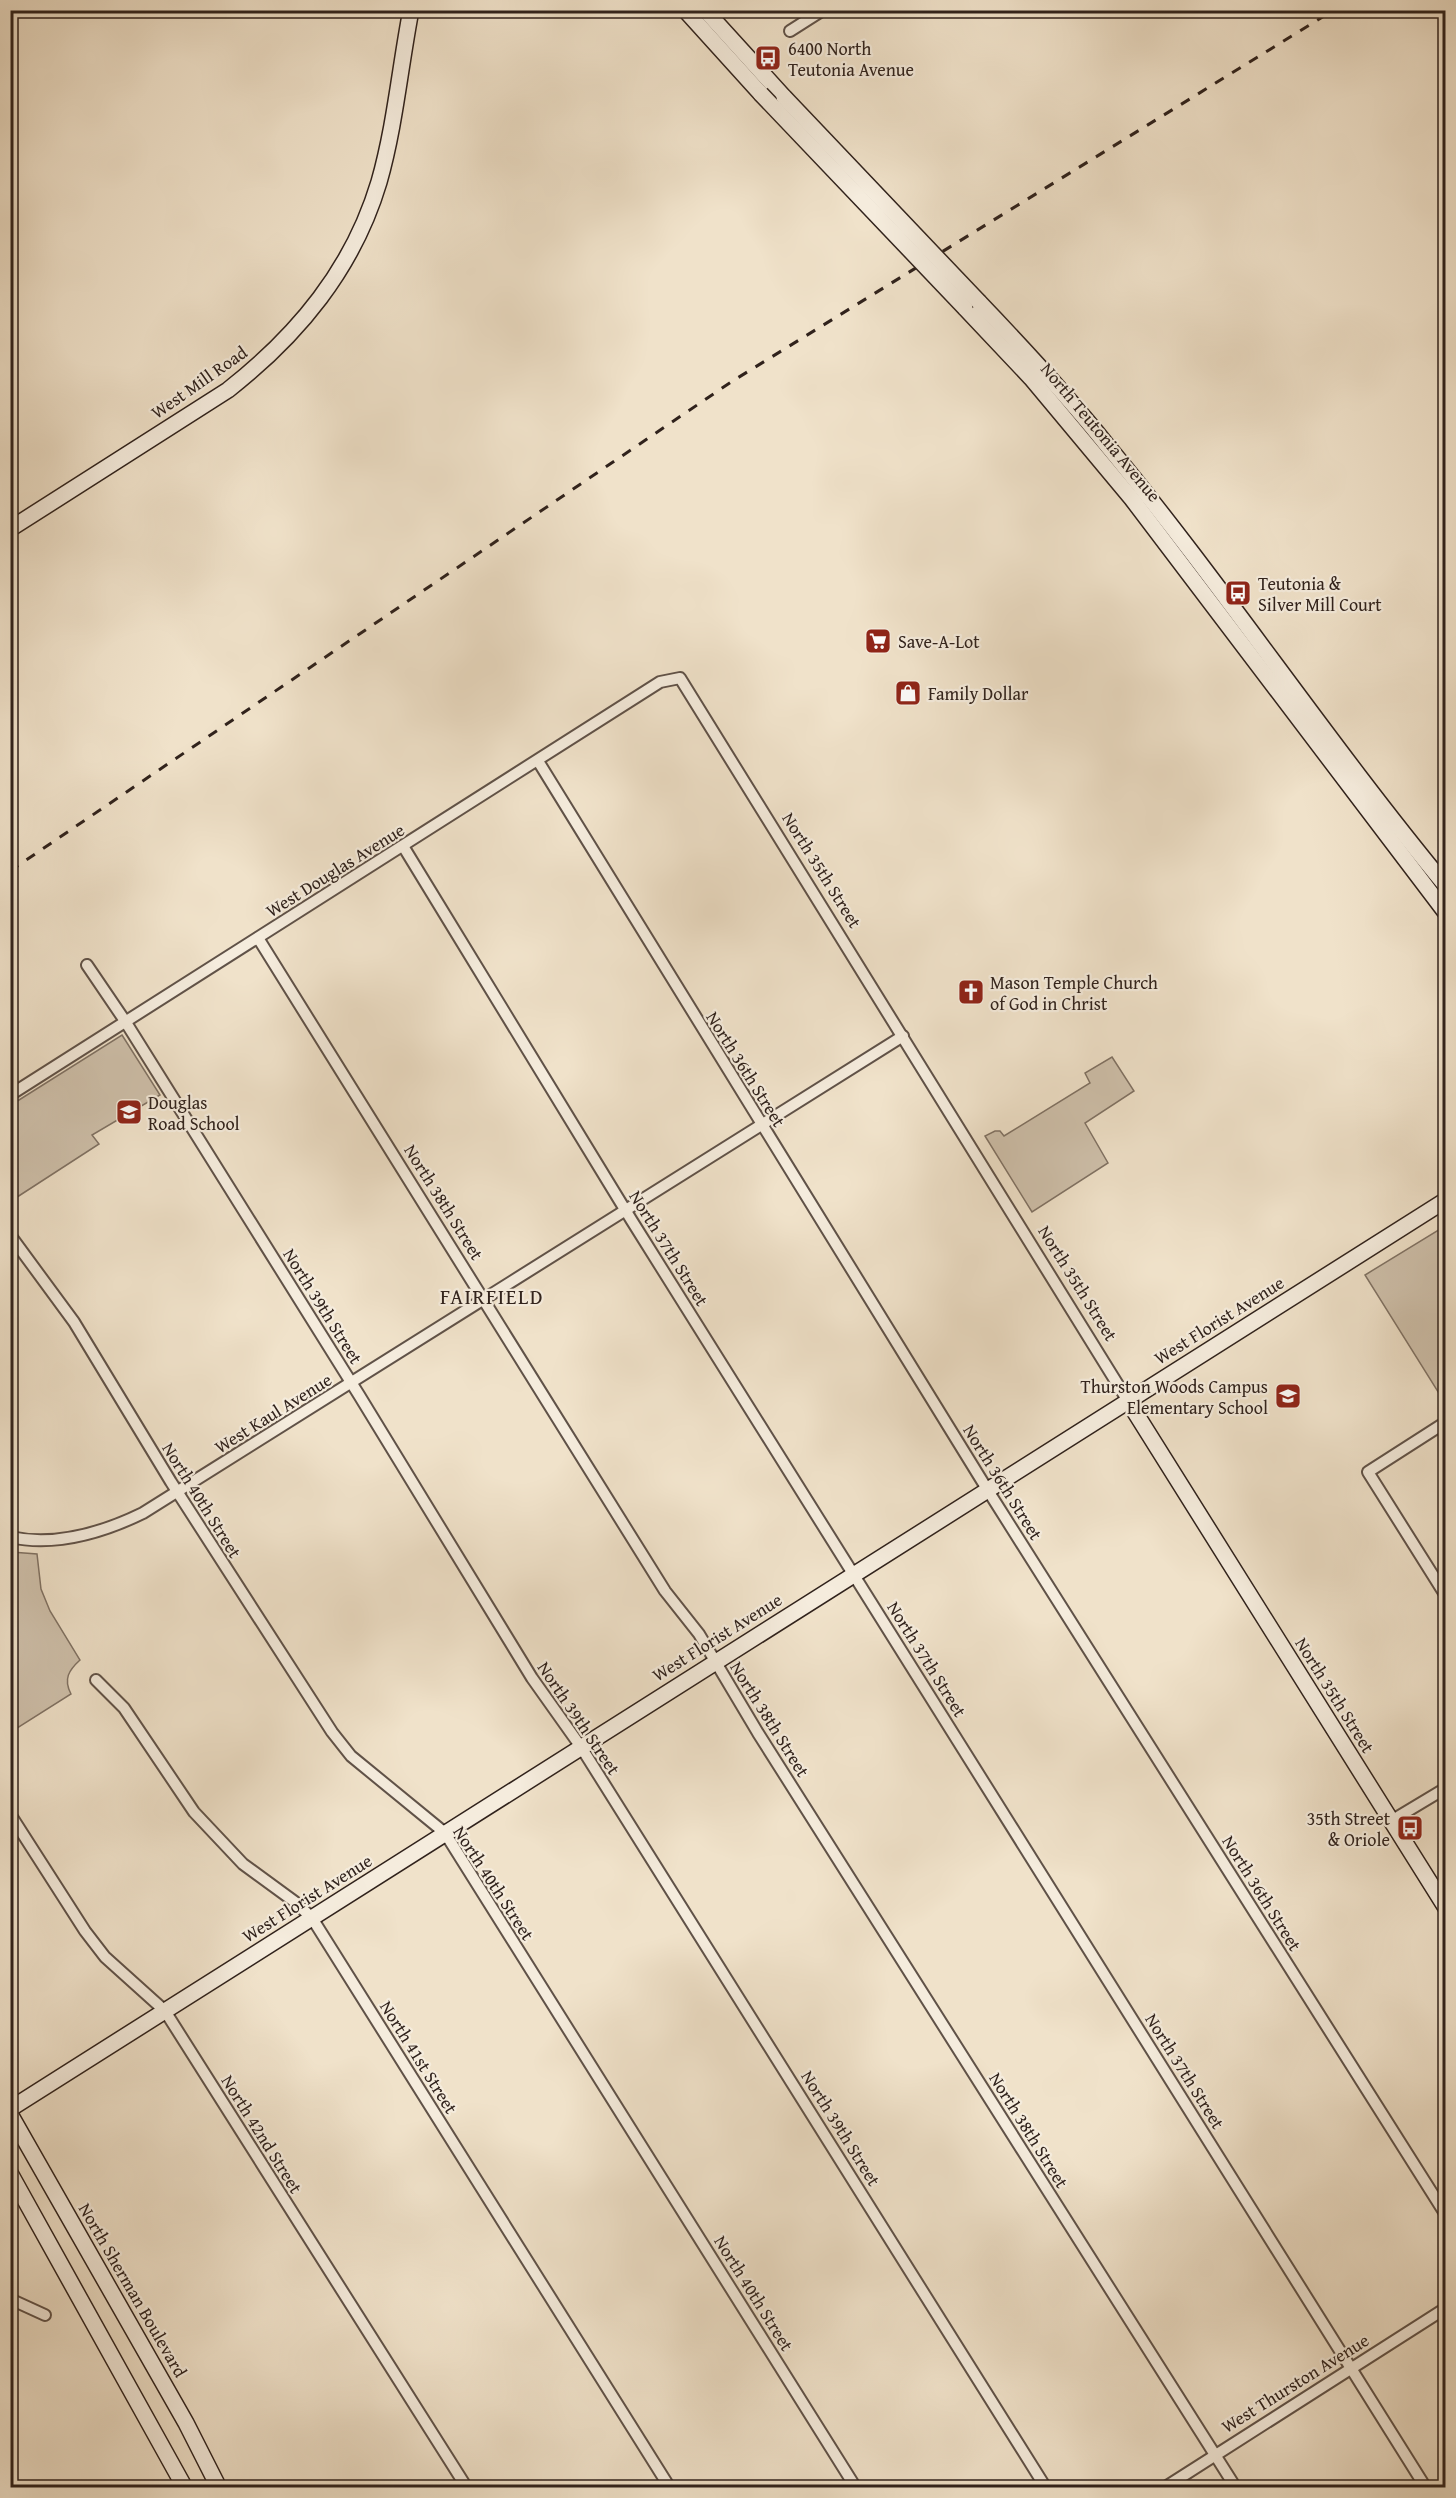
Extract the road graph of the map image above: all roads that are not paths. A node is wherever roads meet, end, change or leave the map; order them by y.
1 (411, 10) edge
2 (685, 10) edge
3 (705, 10) edge
4 (823, 10) edge
5 (790, 31) dead end
6 (972, 305) junction
7 (10, 529) edge
8 (680, 678) joint
9 (538, 761) junction
10 (403, 846) junction
11 (1446, 886) edge
12 (1446, 913) edge
13 (258, 938) junction
14 (87, 965) dead end
15 (125, 1022) junction
16 (903, 1036) junction
17 (10, 1095) edge
18 (760, 1124) junction
19 (1446, 1200) edge
20 (625, 1210) junction
21 (10, 1235) edge
22 (484, 1297) junction
23 (352, 1383) junction
24 (1128, 1401) junction
25 (1446, 1422) edge
26 (987, 1489) junction
27 (177, 1493) junction
28 (10, 1537) edge
29 (855, 1574) junction
30 (1446, 1596) edge
31 (716, 1662) junction
32 (96, 1680) dead end
33 (581, 1747) junction
34 (1446, 1788) edge
35 (10, 1814) edge
36 (1391, 1821) junction
37 (445, 1833) junction
38 (1446, 1908) edge
39 (312, 1918) junction
40 (165, 2011) junction
41 (10, 2109) edge
42 (10, 2114) edge
43 (10, 2173) edge
44 (1446, 2215) edge
45 (10, 2299) edge
46 (1446, 2308) edge
47 (45, 2315) dead end
48 (1351, 2367) junction
49 (1215, 2454) junction
50 (201, 2455) junction
51 (185, 2487) edge
52 (219, 2487) edge
53 (224, 2487) edge
54 (467, 2487) edge
55 (670, 2487) edge
56 (856, 2487) edge
57 (1046, 2487) edge
58 (1164, 2487) edge
59 (1236, 2487) edge
60 (1426, 2487) edge

1 - 7 main road, West Mill Road
2 - 6 main road, North Teutonia Avenue, bridge
3 - 6 main road, North Teutonia Avenue, bridge
4 - 5 street
6 - 11 main road, North Teutonia Avenue
6 - 12 main road, North Teutonia Avenue
8 - 9 street, West Douglas Avenue
8 - 16 street, North 35th Street
9 - 10 street, West Douglas Avenue
9 - 18 street, North 36th Street
10 - 13 street, West Douglas Avenue
10 - 20 street, North 37th Street
13 - 15 street, West Douglas Avenue
13 - 22 street, North 38th Street
14 - 15 street, North 39th Street
15 - 17 street, West Douglas Avenue
15 - 23 street, North 39th Street
16 - 18 street, West Kaul Avenue
16 - 24 street, North 35th Street
18 - 20 street, West Kaul Avenue
18 - 26 street, North 36th Street
19 - 24 main road, West Florist Avenue
20 - 22 street, West Kaul Avenue
20 - 29 street, North 37th Street
21 - 27 street, North 40th Street
22 - 23 street, West Kaul Avenue
22 - 31 street, North 38th Street
23 - 27 street, West Kaul Avenue
23 - 33 street, North 39th Street
24 - 26 main road, West Florist Avenue
24 - 36 main road, North 35th Street
25 - 30 street
26 - 29 main road, West Florist Avenue
26 - 44 street, North 36th Street
27 - 28 street, West Kaul Avenue
27 - 37 street, North 40th Street
29 - 31 main road, West Florist Avenue
29 - 48 street, North 37th Street
31 - 33 main road, West Florist Avenue
31 - 49 street, North 38th Street
32 - 39 street, North 41st Street
33 - 37 main road, West Florist Avenue
33 - 57 street, North 39th Street
34 - 36 street
35 - 40 street, North 42nd Street
36 - 38 main road, North 35th Street
37 - 39 main road, West Florist Avenue
37 - 56 street, North 40th Street
39 - 40 main road, West Florist Avenue
39 - 55 street, North 41st Street
40 - 41 main road, West Florist Avenue
40 - 54 street, North 42nd Street
42 - 50 main road, North Sherman Boulevard
43 - 51 main road
45 - 47 street
46 - 48 street, West Thurston Avenue
48 - 49 street, West Thurston Avenue
48 - 60 street, North 37th Street
49 - 58 street, West Thurston Avenue
49 - 59 street, North 38th Street
50 - 52 main road, North Sherman Boulevard
50 - 53 main road

